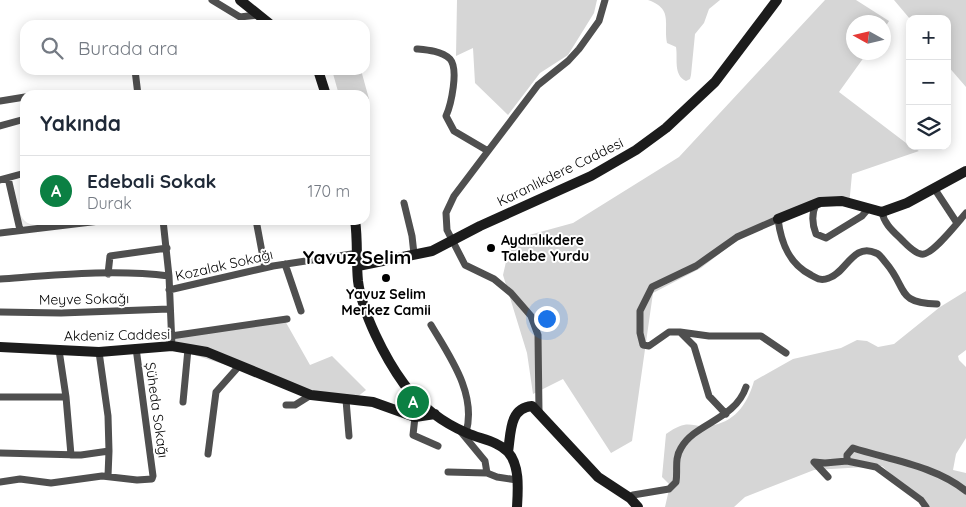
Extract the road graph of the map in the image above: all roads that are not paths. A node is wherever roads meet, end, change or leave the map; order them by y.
1 (212, 0) edge
2 (240, 0) edge
3 (605, 0) edge
4 (777, 0) edge
5 (257, 15) junction
6 (264, 20) edge
7 (417, 49) dead end
8 (136, 75) edge
9 (320, 75) edge
10 (137, 90) edge
11 (324, 90) edge
12 (20, 98) edge
13 (0, 101) edge
14 (20, 120) edge
15 (0, 126) edge
16 (488, 151) junction
17 (966, 171) edge
18 (20, 174) edge
19 (4, 179) edge
20 (934, 188) junction
21 (404, 203) dead end
22 (816, 204) junction
23 (868, 209) junction
24 (882, 212) junction
25 (966, 213) edge
26 (778, 219) junction
27 (957, 223) junction
28 (48, 225) edge
29 (164, 225) edge
30 (257, 225) edge
31 (355, 225) edge
32 (20, 230) junction
33 (0, 232) edge
34 (451, 242) junction
35 (167, 248) junction
36 (358, 253) junction
37 (414, 254) junction
38 (285, 264) junction
39 (358, 266) junction
40 (265, 268) junction
41 (108, 274) junction
42 (169, 276) junction
43 (0, 279) edge
44 (169, 290) junction
45 (937, 304) dead end
46 (169, 310) junction
47 (301, 311) dead end
48 (0, 312) edge
49 (287, 319) dead end
50 (431, 326) dead end
51 (680, 332) junction
52 (171, 341) junction
53 (0, 347) edge
54 (136, 348) junction
55 (188, 349) junction
56 (59, 350) junction
57 (99, 352) junction
58 (786, 353) dead end
59 (240, 365) junction
60 (746, 388) dead end
61 (311, 395) junction
62 (0, 397) edge
63 (66, 397) junction
64 (346, 400) junction
65 (183, 402) dead end
66 (286, 405) dead end
67 (536, 409) junction
68 (435, 414) junction
69 (726, 414) junction
70 (415, 417) junction
71 (462, 431) junction
72 (349, 436) dead end
73 (438, 446) dead end
74 (109, 451) junction
75 (508, 452) junction
76 (0, 453) edge
77 (208, 454) dead end
78 (71, 455) junction
79 (847, 462) junction
80 (448, 472) dead end
81 (487, 473) junction
82 (108, 476) junction
83 (828, 478) dead end
84 (517, 480) junction
85 (0, 482) edge
86 (966, 491) edge
87 (630, 498) junction
88 (517, 507) edge
89 (638, 507) edge
90 (926, 507) edge

1 - 5 street
2 - 5 street
3 - 16 street
4 - 34 street, Karanlıkdere Caddesi
5 - 6 street
7 - 16 street
8 - 10 street
9 - 11 street
12 - 13 street
14 - 15 street
16 - 34 street
17 - 20 street
18 - 19 street
19 - 32 street
20 - 24 street
20 - 27 street
21 - 37 street
22 - 23 street
22 - 23 street
22 - 26 street
23 - 24 street
24 - 27 street
25 - 27 street
26 - 45 street
26 - 51 street
28 - 32 street
29 - 35 street
30 - 40 street
31 - 36 street
32 - 33 street
34 - 37 street, Karanlıkdere Caddesi
34 - 67 street
35 - 41 street
35 - 42 street
36 - 38 street, Kozalak Sokağı
36 - 39 street
37 - 39 street, Karanlıkdere Caddesi
38 - 40 street, Kozalak Sokağı
38 - 47 street, Kozalak Sokağı
39 - 68 street
40 - 44 street, Kozalak Sokağı
41 - 42 street
41 - 43 street
42 - 44 street
44 - 46 street
46 - 48 street, Meyve Sokağı
46 - 52 street
49 - 52 street
50 - 71 street
51 - 58 street
51 - 69 street
52 - 54 street, Akdeniz Caddesi
52 - 55 street, Akdeniz Caddesi
53 - 56 street, Akdeniz Caddesi
54 - 57 street, Akdeniz Caddesi
54 - 82 street, Şüheda Sokağı
55 - 59 street, Akdeniz Caddesi
55 - 65 street
56 - 57 street, Akdeniz Caddesi
56 - 63 street
57 - 74 street
59 - 61 street, Akdeniz Caddesi
59 - 77 street
60 - 69 street
61 - 64 street, Akdeniz Caddesi
61 - 66 street
62 - 63 street
63 - 78 street
64 - 70 street, Akdeniz Caddesi
64 - 72 street
67 - 75 street
67 - 87 street
68 - 70 street
68 - 71 street
69 - 87 street
70 - 73 street
71 - 75 street
71 - 81 street
74 - 78 street
74 - 82 street
75 - 84 street
76 - 78 street
79 - 83 street
79 - 86 street
79 - 90 street
80 - 81 street
81 - 84 street
82 - 85 street
84 - 88 street
87 - 89 street

